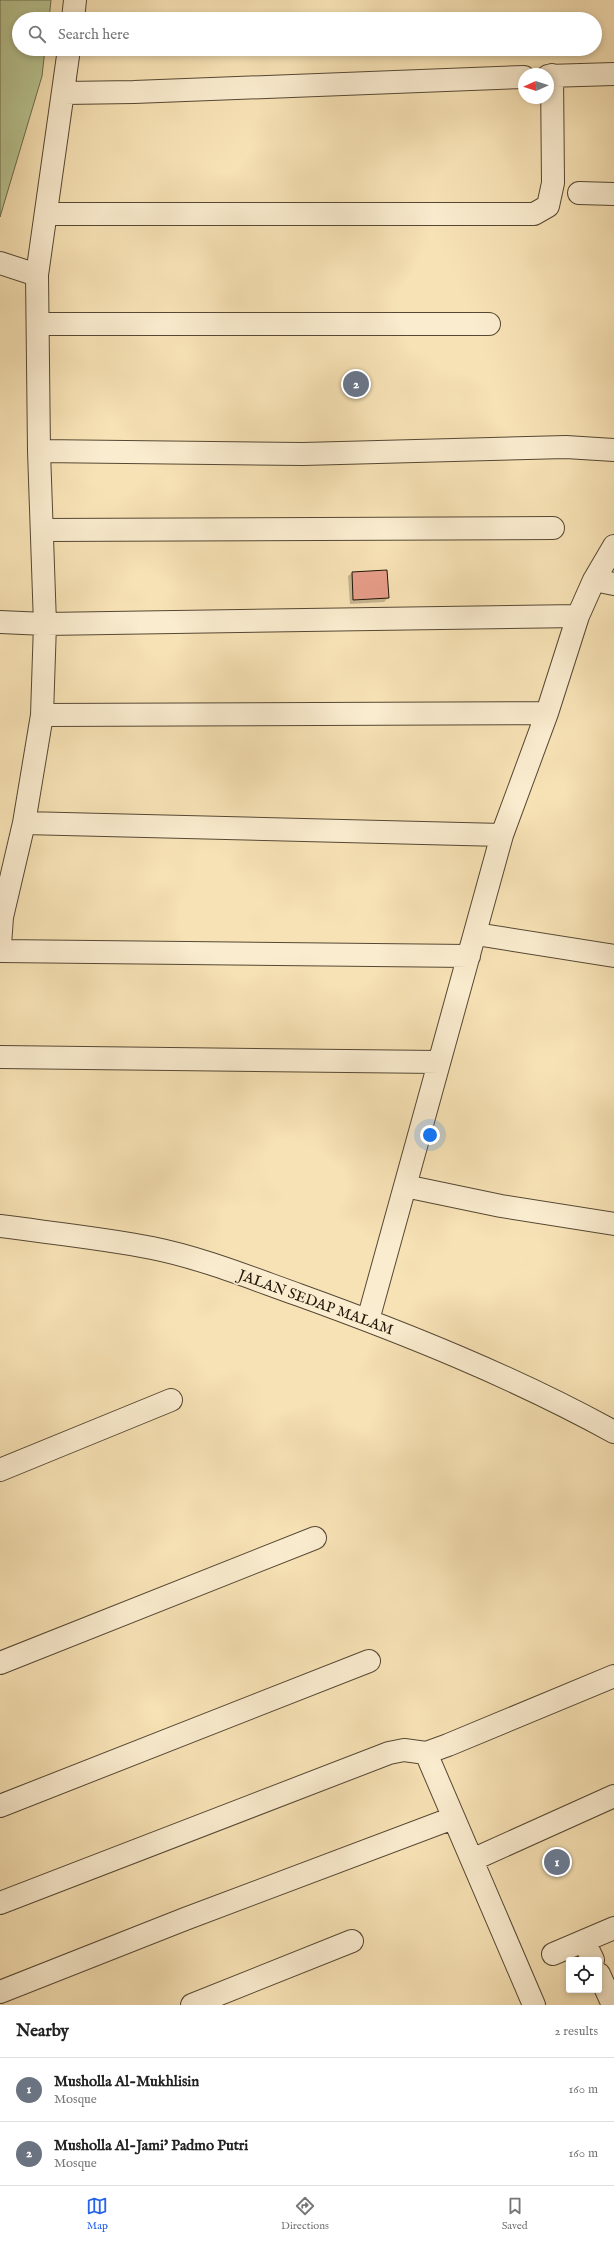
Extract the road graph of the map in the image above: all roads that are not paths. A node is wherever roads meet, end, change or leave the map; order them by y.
1 (75, 0) edge
2 (74, 12) edge
3 (68, 56) edge
4 (614, 74) edge
5 (554, 76) edge
6 (518, 77) edge
7 (64, 93) junction
8 (551, 104) edge
9 (579, 193) dead end
10 (614, 194) edge
11 (47, 214) junction
12 (0, 263) edge
13 (37, 275) junction
14 (39, 324) junction
15 (489, 324) dead end
16 (614, 450) edge
17 (39, 451) junction
18 (553, 528) dead end
19 (42, 530) junction
20 (614, 546) edge
21 (604, 582) edge
22 (578, 616) junction
23 (0, 622) edge
24 (45, 624) junction
25 (547, 713) junction
26 (42, 715) junction
27 (24, 823) junction
28 (502, 835) junction
29 (1, 917) edge
30 (476, 934) junction
31 (0, 945) edge
32 (0, 951) edge
33 (469, 956) junction
34 (614, 956) edge
35 (0, 1057) edge
36 (439, 1062) junction
37 (405, 1186) junction
38 (614, 1224) edge
39 (0, 1226) edge
40 (368, 1320) junction
41 (171, 1400) dead end
42 (614, 1432) edge
43 (0, 1470) edge
44 (315, 1538) dead end
45 (369, 1661) dead end
46 (0, 1663) edge
47 (614, 1676) edge
48 (426, 1753) junction
49 (614, 1796) edge
50 (0, 1806) edge
51 (453, 1818) junction
52 (472, 1860) junction
53 (0, 1903) edge
54 (614, 1928) edge
55 (352, 1940) dead end
56 (588, 1951) edge
57 (553, 1954) dead end
58 (602, 1981) edge
59 (0, 1992) edge
60 (192, 2005) edge
61 (534, 2005) edge
62 (613, 2005) edge

1 - 2 street
3 - 7 street
4 - 5 street
6 - 7 street
7 - 11 street
8 - 11 street
9 - 10 street
11 - 13 street
12 - 13 street
13 - 14 street
14 - 15 street
14 - 17 street
16 - 17 street
17 - 19 street
18 - 19 street
19 - 24 street
20 - 21 street
21 - 22 street
22 - 24 street
22 - 25 street
23 - 24 street
24 - 26 street
25 - 26 street
25 - 28 street
26 - 27 street
27 - 28 street
27 - 29 street
28 - 30 street
29 - 31 street
30 - 33 street
30 - 34 street
32 - 33 street
33 - 36 street
35 - 36 street
36 - 37 street
37 - 38 street
37 - 40 street
39 - 40 street, JALAN SEDAP MALAM
40 - 42 street, JALAN SEDAP MALAM
41 - 43 street
44 - 46 street
45 - 50 street
47 - 48 street
48 - 51 street
48 - 53 street
49 - 52 street
51 - 52 street
51 - 59 street
52 - 61 street
54 - 56 street
55 - 60 street
56 - 57 street
58 - 62 street

